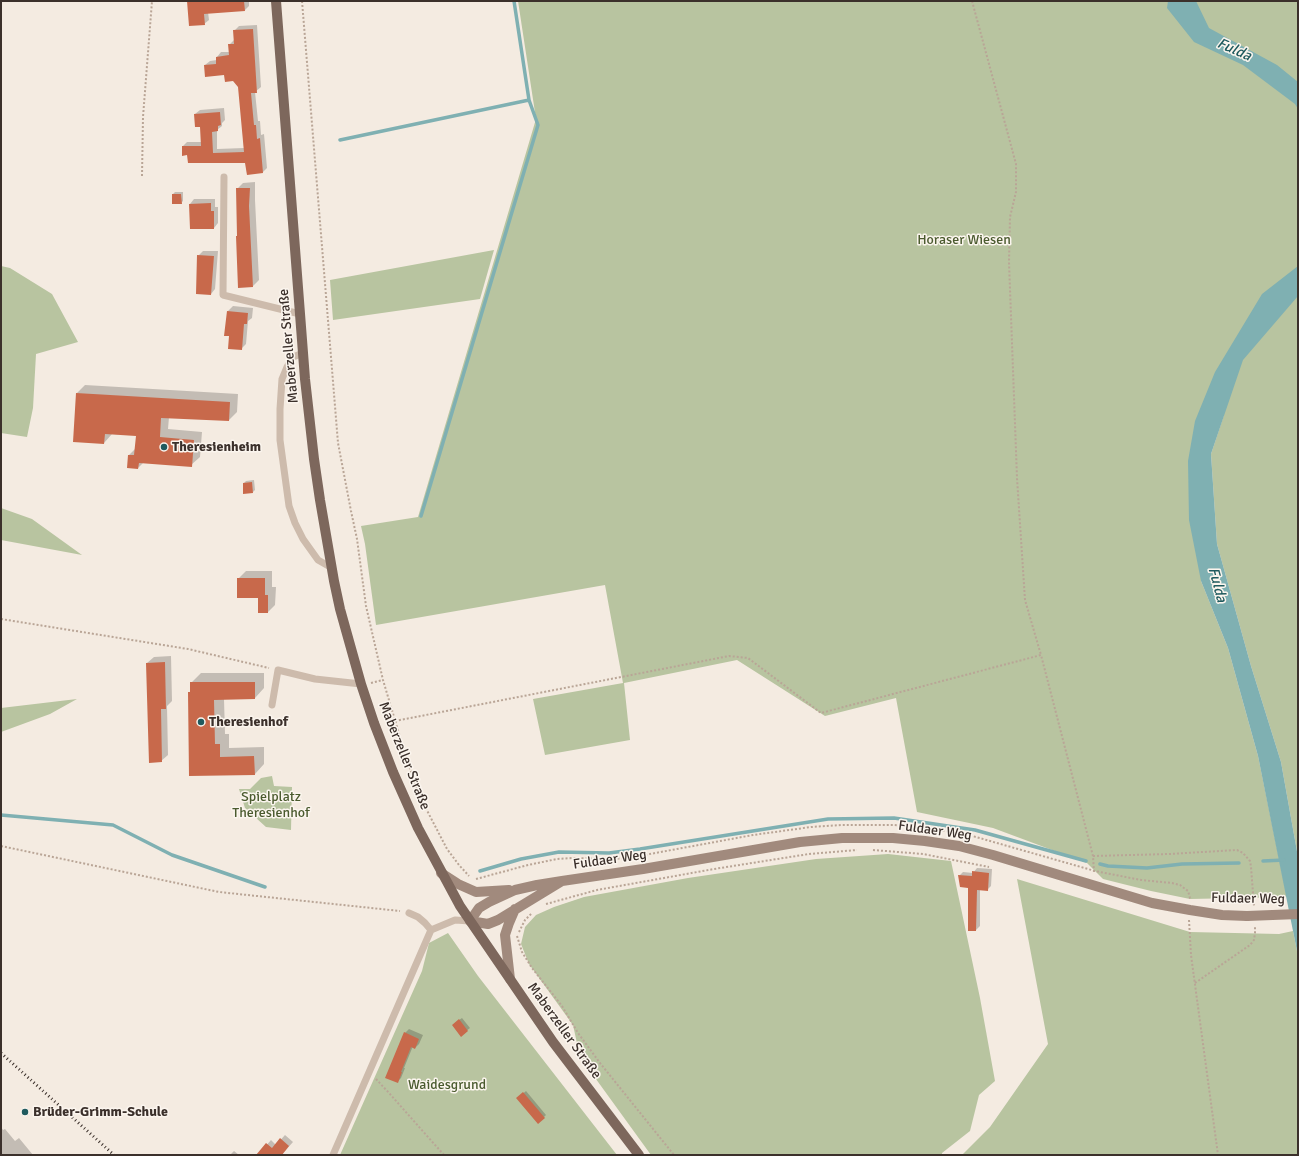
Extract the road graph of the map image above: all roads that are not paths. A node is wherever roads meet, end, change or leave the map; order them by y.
1 (276, 1) edge
2 (224, 176) dead end
3 (300, 314) junction
4 (303, 353) junction
5 (332, 568) junction
6 (361, 684) junction
7 (272, 705) dead end
8 (441, 873) junction
9 (562, 881) junction
10 (515, 890) junction
11 (515, 909) junction
12 (409, 913) road end
13 (1298, 914) edge
14 (470, 922) junction
15 (431, 930) junction
16 (510, 979) junction
17 (333, 1155) edge
18 (639, 1155) edge

1 - 3 main road, Maberzeller Straße
2 - 3 lane
3 - 4 main road, Maberzeller Straße
4 - 5 main road, Maberzeller Straße
4 - 5 lane
5 - 6 main road, Maberzeller Straße
6 - 7 lane
6 - 8 main road, Maberzeller Straße
8 - 10 main road
8 - 14 main road, Maberzeller Straße
9 - 10 main road, Fuldaer Weg
9 - 11 main road, Fuldaer Weg
9 - 13 main road, Fuldaer Weg, bridge
10 - 14 main road, Fuldaer Weg
11 - 14 main road, Fuldaer Weg
11 - 16 main road
12 - 15 lane
14 - 15 lane
14 - 16 main road, Maberzeller Straße
15 - 17 lane
16 - 18 main road, Maberzeller Straße

